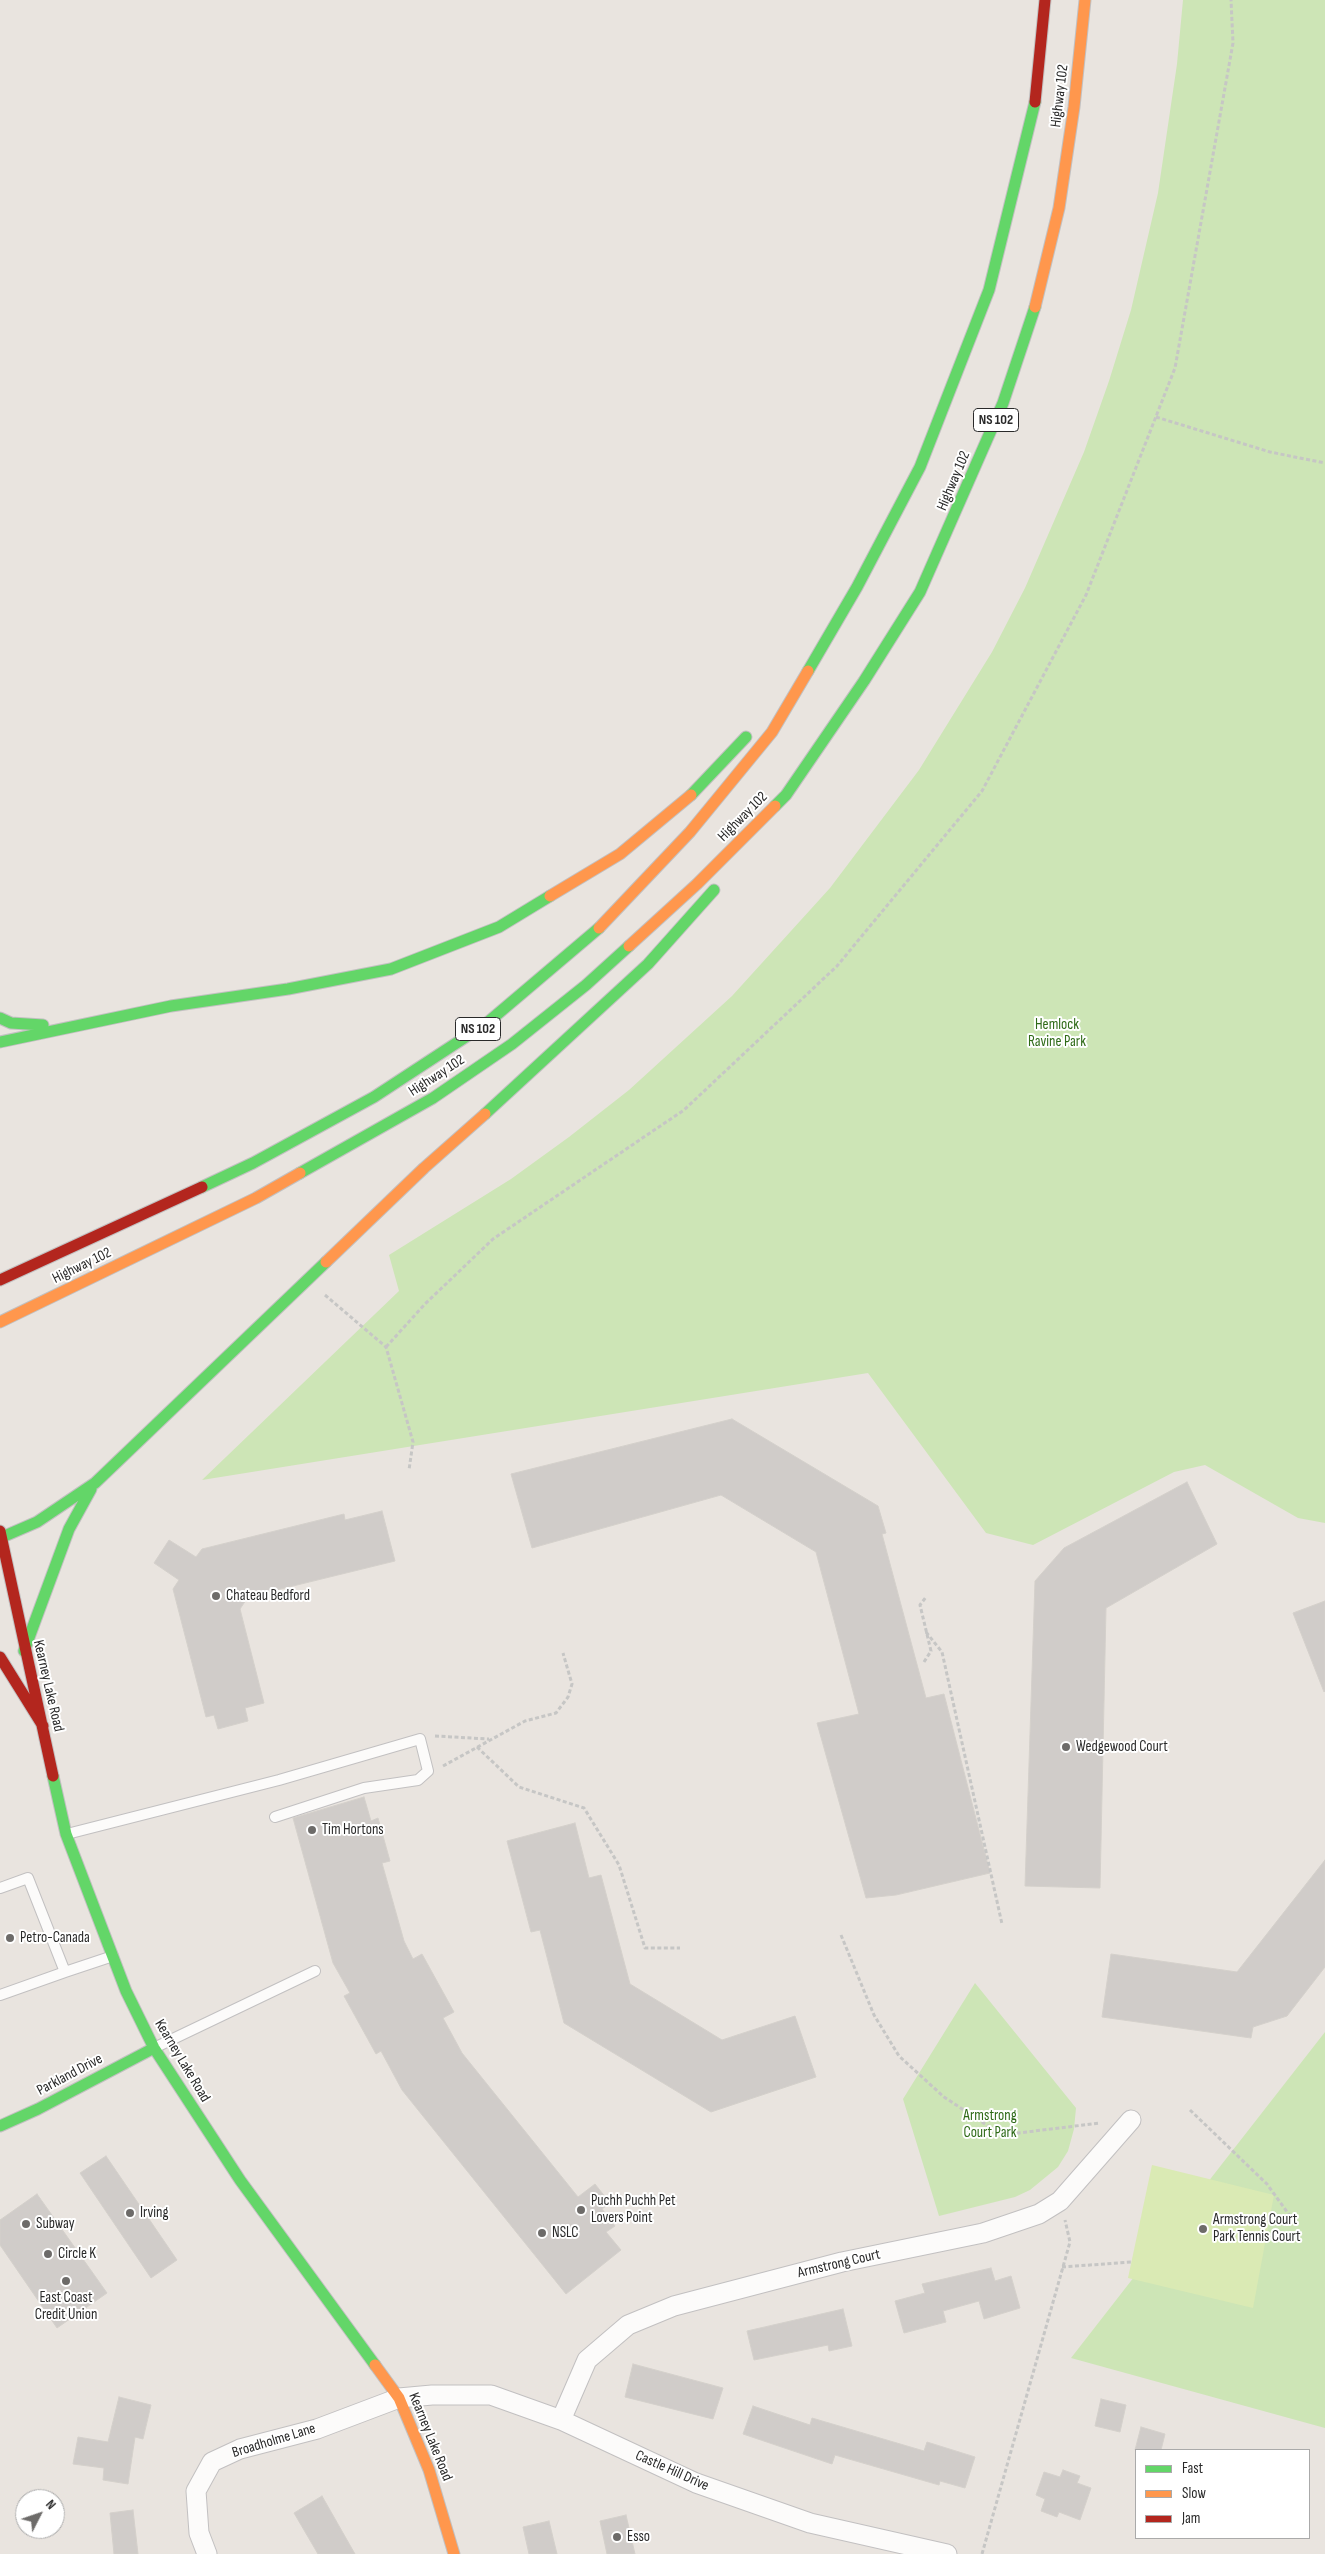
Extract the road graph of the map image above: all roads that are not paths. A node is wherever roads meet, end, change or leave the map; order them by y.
1 (1045, 0) edge
2 (1085, 0) edge
3 (816, 654) junction
4 (779, 697) dead end
5 (755, 726) dead end
6 (786, 795) junction
7 (736, 862) dead end
8 (719, 884) dead end
9 (0, 1018) edge
10 (77, 1026) junction
11 (0, 1042) edge
12 (0, 1280) edge
13 (0, 1322) edge
14 (95, 1484) junction
15 (1, 1535) edge
16 (24, 1651) junction
17 (0, 1657) edge
18 (43, 1726) junction
19 (275, 1817) dead end
20 (66, 1834) junction
21 (0, 1888) edge
22 (113, 1956) junction
23 (315, 1971) dead end
24 (65, 1972) junction
25 (0, 1995) edge
26 (154, 2048) junction
27 (1131, 2120) road end
28 (0, 2125) edge
29 (399, 2398) junction
30 (561, 2420) junction
31 (207, 2554) edge
32 (454, 2554) edge
33 (947, 2554) edge

1 - 3 main road, Highway 102 / NS 102
2 - 6 main road, Highway 102 / NS 102
3 - 4 main road
3 - 12 main road, Highway 102 / NS 102
5 - 10 main road
6 - 7 main road
6 - 13 main road, Highway 102 / NS 102
8 - 14 main road
9 - 10 main road
10 - 11 main road
14 - 15 main road
14 - 16 main road
15 - 16 main road, Kearney Lake Road
16 - 18 main road, Kearney Lake Road
17 - 18 main road
18 - 20 main road, Kearney Lake Road
19 - 20 lane
20 - 22 main road, Kearney Lake Road
21 - 24 lane
22 - 24 lane
22 - 26 main road, Kearney Lake Road
23 - 26 lane
24 - 25 lane
26 - 28 main road, Parkland Drive
26 - 29 main road, Kearney Lake Road
27 - 30 street, Armstrong Court
29 - 30 street, Castle Hill Drive
29 - 31 street, Broadholme Lane
29 - 32 main road, Kearney Lake Road
30 - 33 street, Castle Hill Drive

